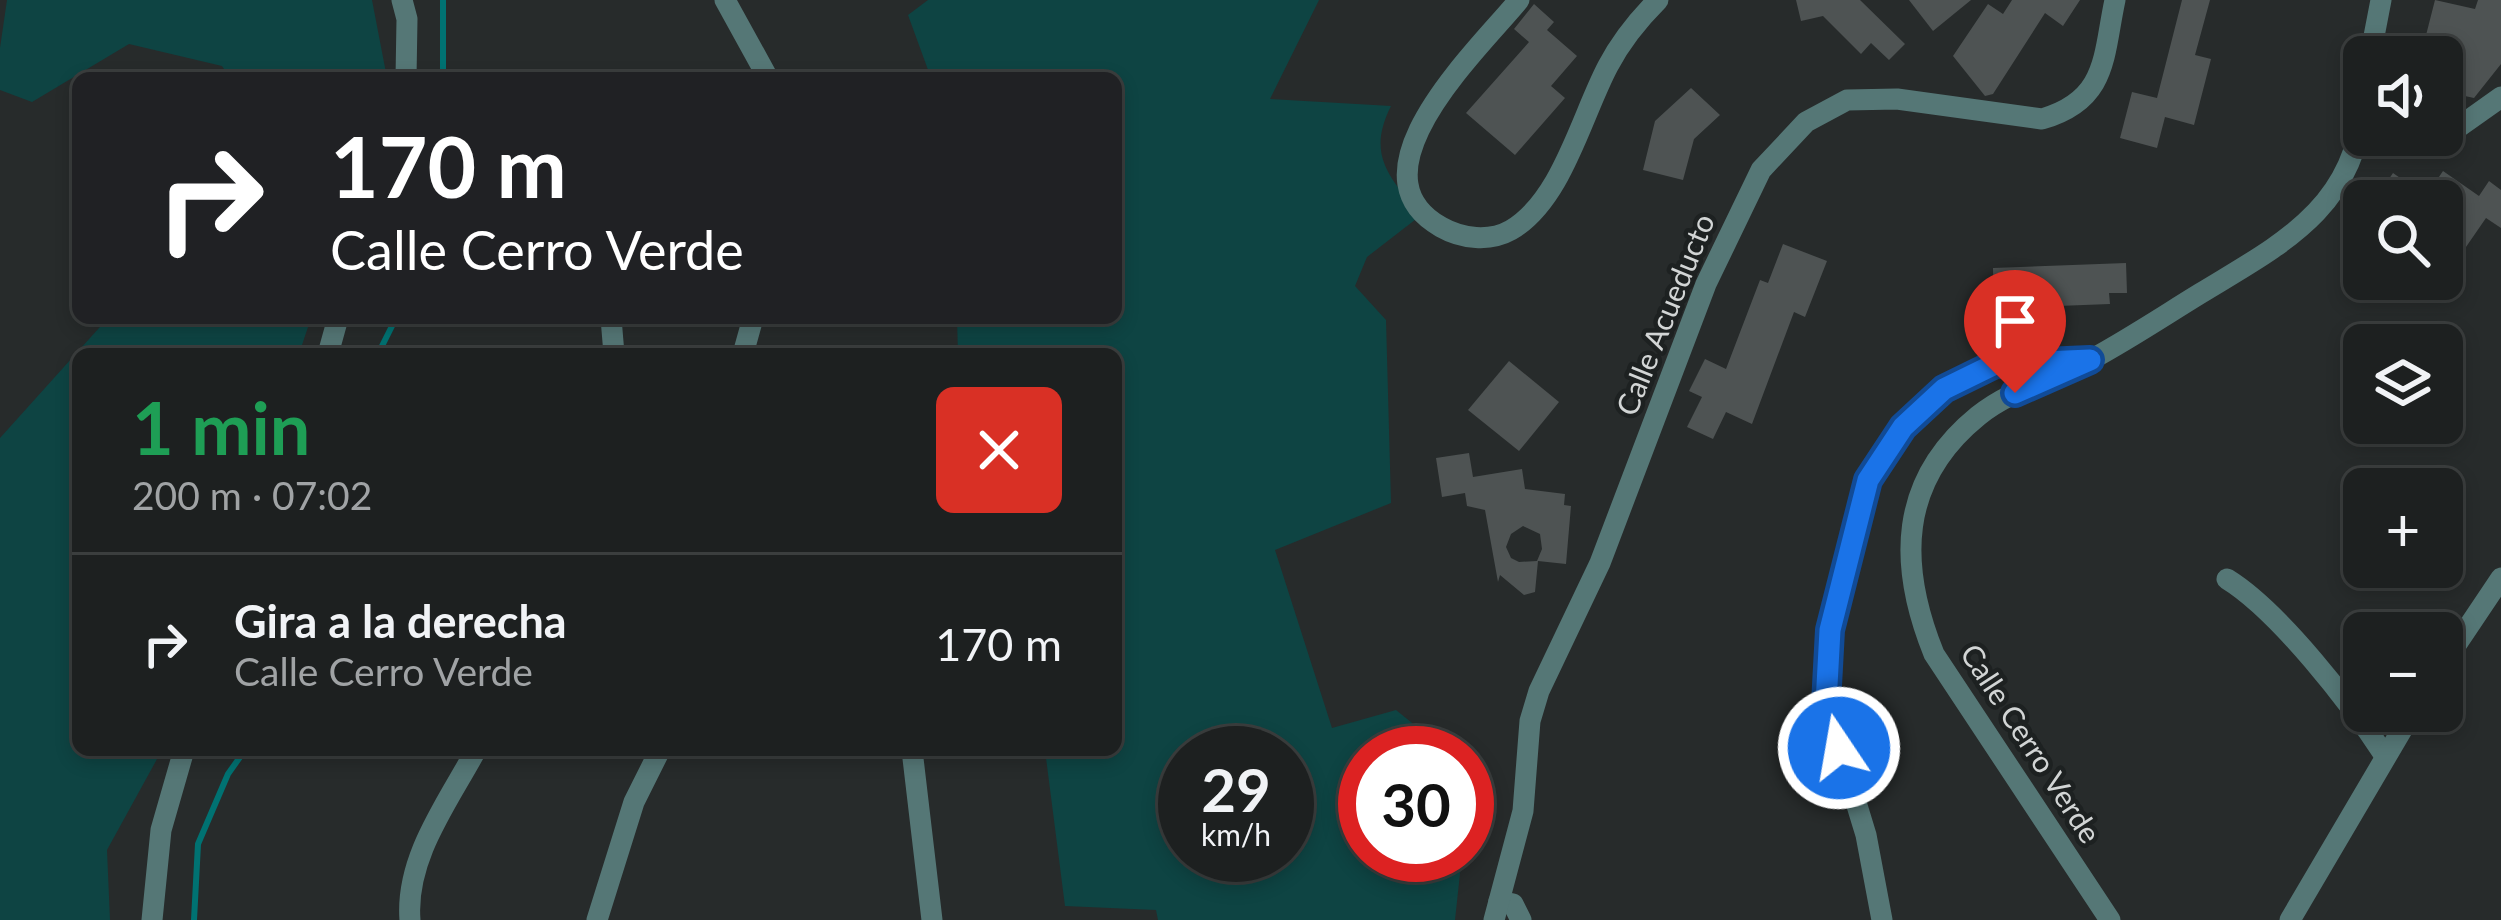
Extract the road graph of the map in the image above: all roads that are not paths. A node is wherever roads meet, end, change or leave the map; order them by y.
1 (403, 0) edge
2 (724, 0) edge
3 (1519, 0) edge
4 (1658, 0) edge
5 (2115, 0) edge
6 (2380, 0) edge
7 (2374, 36) edge
8 (406, 72) edge
9 (765, 72) edge
10 (2501, 98) edge
11 (2463, 125) edge
12 (2350, 156) edge
13 (2090, 360) junction
14 (2501, 578) edge
15 (2227, 579) dead end
16 (2463, 635) edge
17 (2400, 732) edge
18 (182, 756) edge
19 (473, 756) edge
20 (657, 756) edge
21 (913, 756) edge
22 (2385, 756) junction
23 (1497, 911) edge
24 (152, 920) edge
25 (410, 920) edge
26 (597, 920) edge
27 (932, 920) edge
28 (1521, 920) edge
29 (1882, 920) edge
30 (2110, 920) edge
31 (2290, 920) edge

1 - 8 street
2 - 9 street
3 - 4 street
5 - 23 street, Calle Acueducto
6 - 7 street
10 - 11 street
12 - 13 street, Calle Cerro Verde
13 - 29 street
13 - 30 street, Calle Cerro Verde
14 - 16 street
15 - 22 street
17 - 22 street
18 - 24 street
19 - 25 street
20 - 26 street
21 - 27 street
22 - 31 street
23 - 28 street

